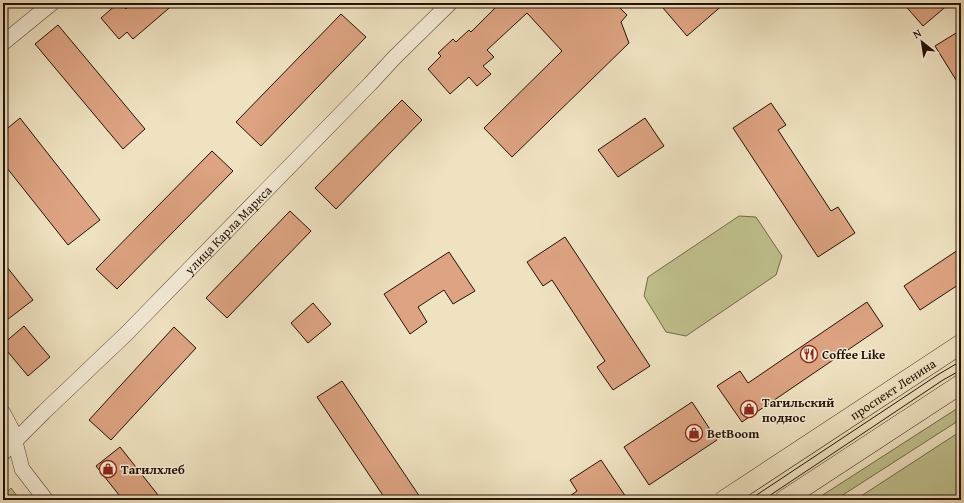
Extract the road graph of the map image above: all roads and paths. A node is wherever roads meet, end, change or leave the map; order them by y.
1 (52, 3) edge
2 (450, 3) edge
3 (3, 43) edge
4 (961, 344) edge
5 (961, 384) edge
6 (3, 413) edge
7 (15, 442) junction
8 (3, 453) edge
9 (46, 500) edge
10 (724, 500) edge
11 (784, 500) edge

1 - 3 street
2 - 7 street, улица Карла Маркса
4 - 10 main road, проспект Ленина
5 - 11 main road
6 - 7 street
7 - 8 street, улица Карла Маркса
7 - 9 street

